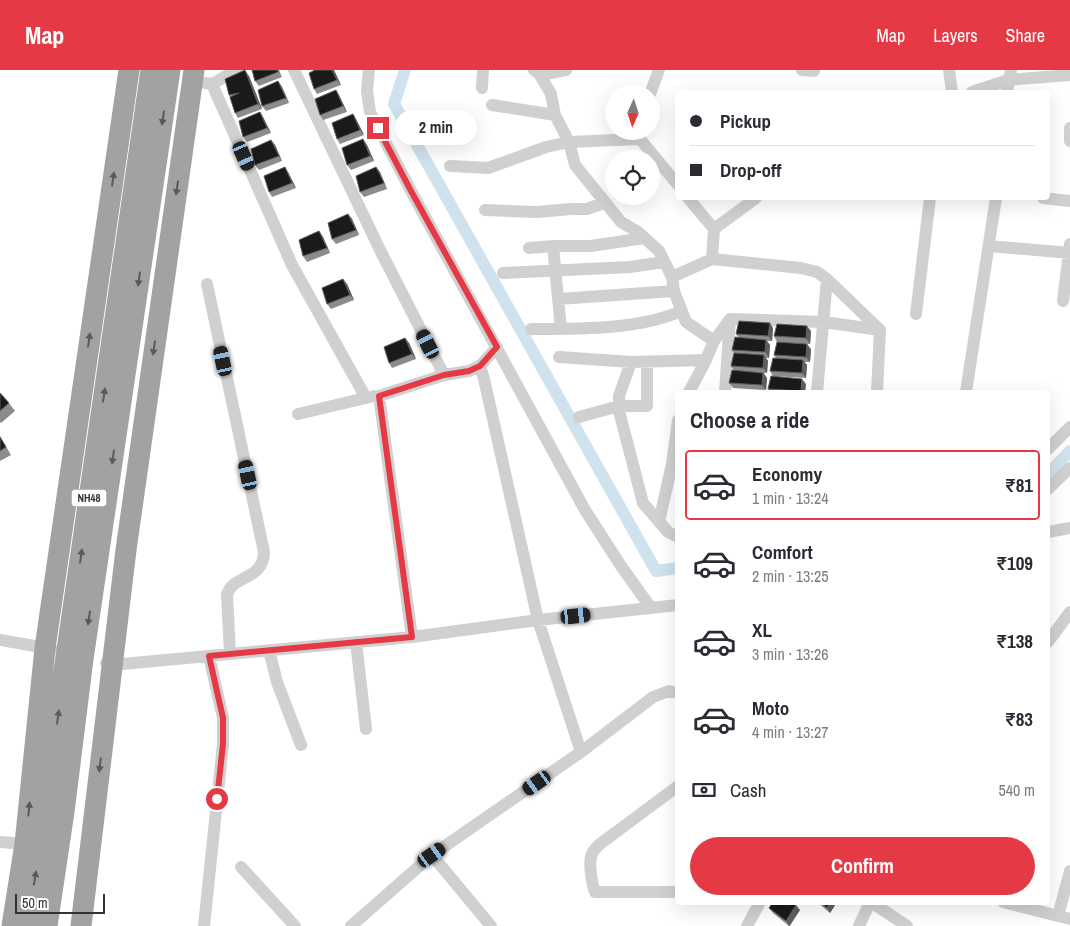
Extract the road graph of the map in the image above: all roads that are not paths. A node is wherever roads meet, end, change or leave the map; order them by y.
1 (129, 70) edge
2 (151, 70) edge
3 (170, 70) edge
4 (237, 70) edge
5 (294, 70) edge
6 (369, 70) edge
7 (483, 70) edge
8 (566, 70) edge
9 (659, 70) edge
10 (948, 70) edge
11 (537, 72) edge
12 (1070, 75) edge
13 (199, 78) edge
14 (1009, 81) edge
15 (653, 85) edge
16 (482, 88) dead end
17 (952, 90) edge
18 (979, 90) edge
19 (492, 105) dead end
20 (555, 115) junction
21 (1070, 128) edge
22 (605, 138) edge
23 (645, 140) edge
24 (1070, 141) edge
25 (569, 142) junction
26 (450, 166) dead end
27 (675, 181) edge
28 (1050, 199) edge
29 (690, 200) edge
30 (753, 200) edge
31 (930, 200) edge
32 (996, 200) edge
33 (1070, 201) edge
34 (604, 203) junction
35 (484, 210) dead end
36 (714, 229) junction
37 (644, 238) junction
38 (553, 246) junction
39 (989, 246) junction
40 (529, 248) dead end
41 (1070, 250) edge
42 (712, 259) junction
43 (664, 262) junction
44 (556, 270) junction
45 (503, 273) dead end
46 (672, 277) junction
47 (827, 279) junction
48 (207, 284) dead end
49 (674, 291) junction
50 (558, 299) junction
51 (1063, 301) dead end
52 (682, 311) junction
53 (916, 314) dead end
54 (730, 319) junction
55 (824, 322) junction
56 (531, 329) dead end
57 (561, 329) junction
58 (880, 330) junction
59 (714, 341) junction
60 (497, 347) junction
61 (559, 357) dead end
62 (706, 360) junction
63 (631, 362) junction
64 (647, 362) junction
65 (480, 366) junction
66 (444, 375) junction
67 (690, 390) edge
68 (726, 390) edge
69 (817, 390) edge
70 (877, 390) edge
71 (966, 390) edge
72 (379, 396) junction
73 (366, 398) junction
74 (619, 406) junction
75 (298, 414) dead end
76 (579, 417) dead end
77 (1070, 427) edge
78 (675, 442) edge
79 (1050, 447) edge
80 (1070, 468) edge
81 (1050, 488) edge
82 (659, 522) junction
83 (1070, 528) edge
84 (1050, 532) edge
85 (675, 536) edge
86 (675, 605) edge
87 (651, 608) junction
88 (1070, 612) edge
89 (538, 620) junction
90 (412, 637) junction
91 (1050, 639) edge
92 (0, 640) edge
93 (356, 642) junction
94 (49, 649) junction
95 (269, 650) junction
96 (230, 654) junction
97 (209, 656) junction
98 (107, 663) junction
99 (675, 692) edge
100 (366, 729) dead end
101 (301, 745) dead end
102 (581, 752) junction
103 (675, 788) edge
104 (0, 842) edge
105 (25, 844) junction
106 (432, 855) junction
107 (242, 867) dead end
108 (1070, 871) edge
109 (675, 892) edge
110 (758, 905) edge
111 (869, 905) edge
112 (875, 905) edge
113 (1014, 905) edge
114 (360, 916) junction
115 (1064, 918) edge
116 (12, 926) edge
117 (27, 926) edge
118 (47, 926) edge
119 (82, 926) edge
120 (204, 926) edge
121 (296, 926) edge
122 (351, 926) edge
123 (370, 926) edge
124 (491, 926) edge
125 (747, 926) edge
126 (859, 926) edge
127 (907, 926) edge

94 -> 1 highway
117 -> 2 highway, NH48
3 -> 118 highway, NH48
4 - 13 street
5 - 66 street
6 - 60 street
7 - 16 street
8 - 11 street
9 - 15 street
10 - 17 street
11 - 20 street
12 - 14 street
13 - 73 street
13 -> 98 highway
14 - 18 street
19 - 20 street
20 - 25 street
21 - 24 street
22 - 25 street
23 - 27 street
25 - 26 street
25 - 34 street
28 - 33 street
29 - 36 street
30 - 36 street
31 - 53 street
32 - 39 street
34 - 35 street
34 - 37 street
36 - 42 street
37 - 38 street
37 - 43 street
38 - 40 street
38 - 44 street
39 - 41 street
39 - 71 street
41 - 51 street
42 - 46 street
42 - 47 street
43 - 44 street
43 - 46 street
44 - 45 street
44 - 50 street
46 - 49 street
47 - 55 street
47 - 58 street
48 - 96 street
49 - 50 street
49 - 52 street
50 - 57 street
52 - 57 street
52 - 59 street
54 - 55 street
54 - 59 street
54 - 68 street
55 - 58 street
55 - 69 street
56 - 57 street
58 - 70 street
59 - 62 street
60 - 65 street
60 - 87 street
61 - 63 street
62 - 64 street
62 - 67 street
63 - 64 street
63 - 74 street
64 - 74 street
65 - 66 street
65 - 89 street
66 - 72 street
72 - 73 street
72 - 90 street
73 - 75 street
74 - 76 street
74 - 82 street
77 - 79 street
78 - 82 street
80 - 81 street
82 - 85 street
83 - 84 street
86 - 87 street
87 - 89 street
88 - 91 street
89 - 90 street
89 - 102 street
90 - 93 street
92 - 94 street
93 - 95 street
93 - 100 street
105 -> 94 highway
95 - 96 street
95 - 101 street
96 - 97 street
97 - 98 street
97 - 120 street
98 -> 119 highway
99 - 102 street
102 - 106 street
103 - 109 street
104 - 105 street
105 - 116 highway
106 - 114 street
106 - 124 street
107 - 121 street
108 - 115 street
110 - 125 street
111 - 126 street
112 - 127 street
113 - 115 street
114 - 122 street
114 - 123 street

